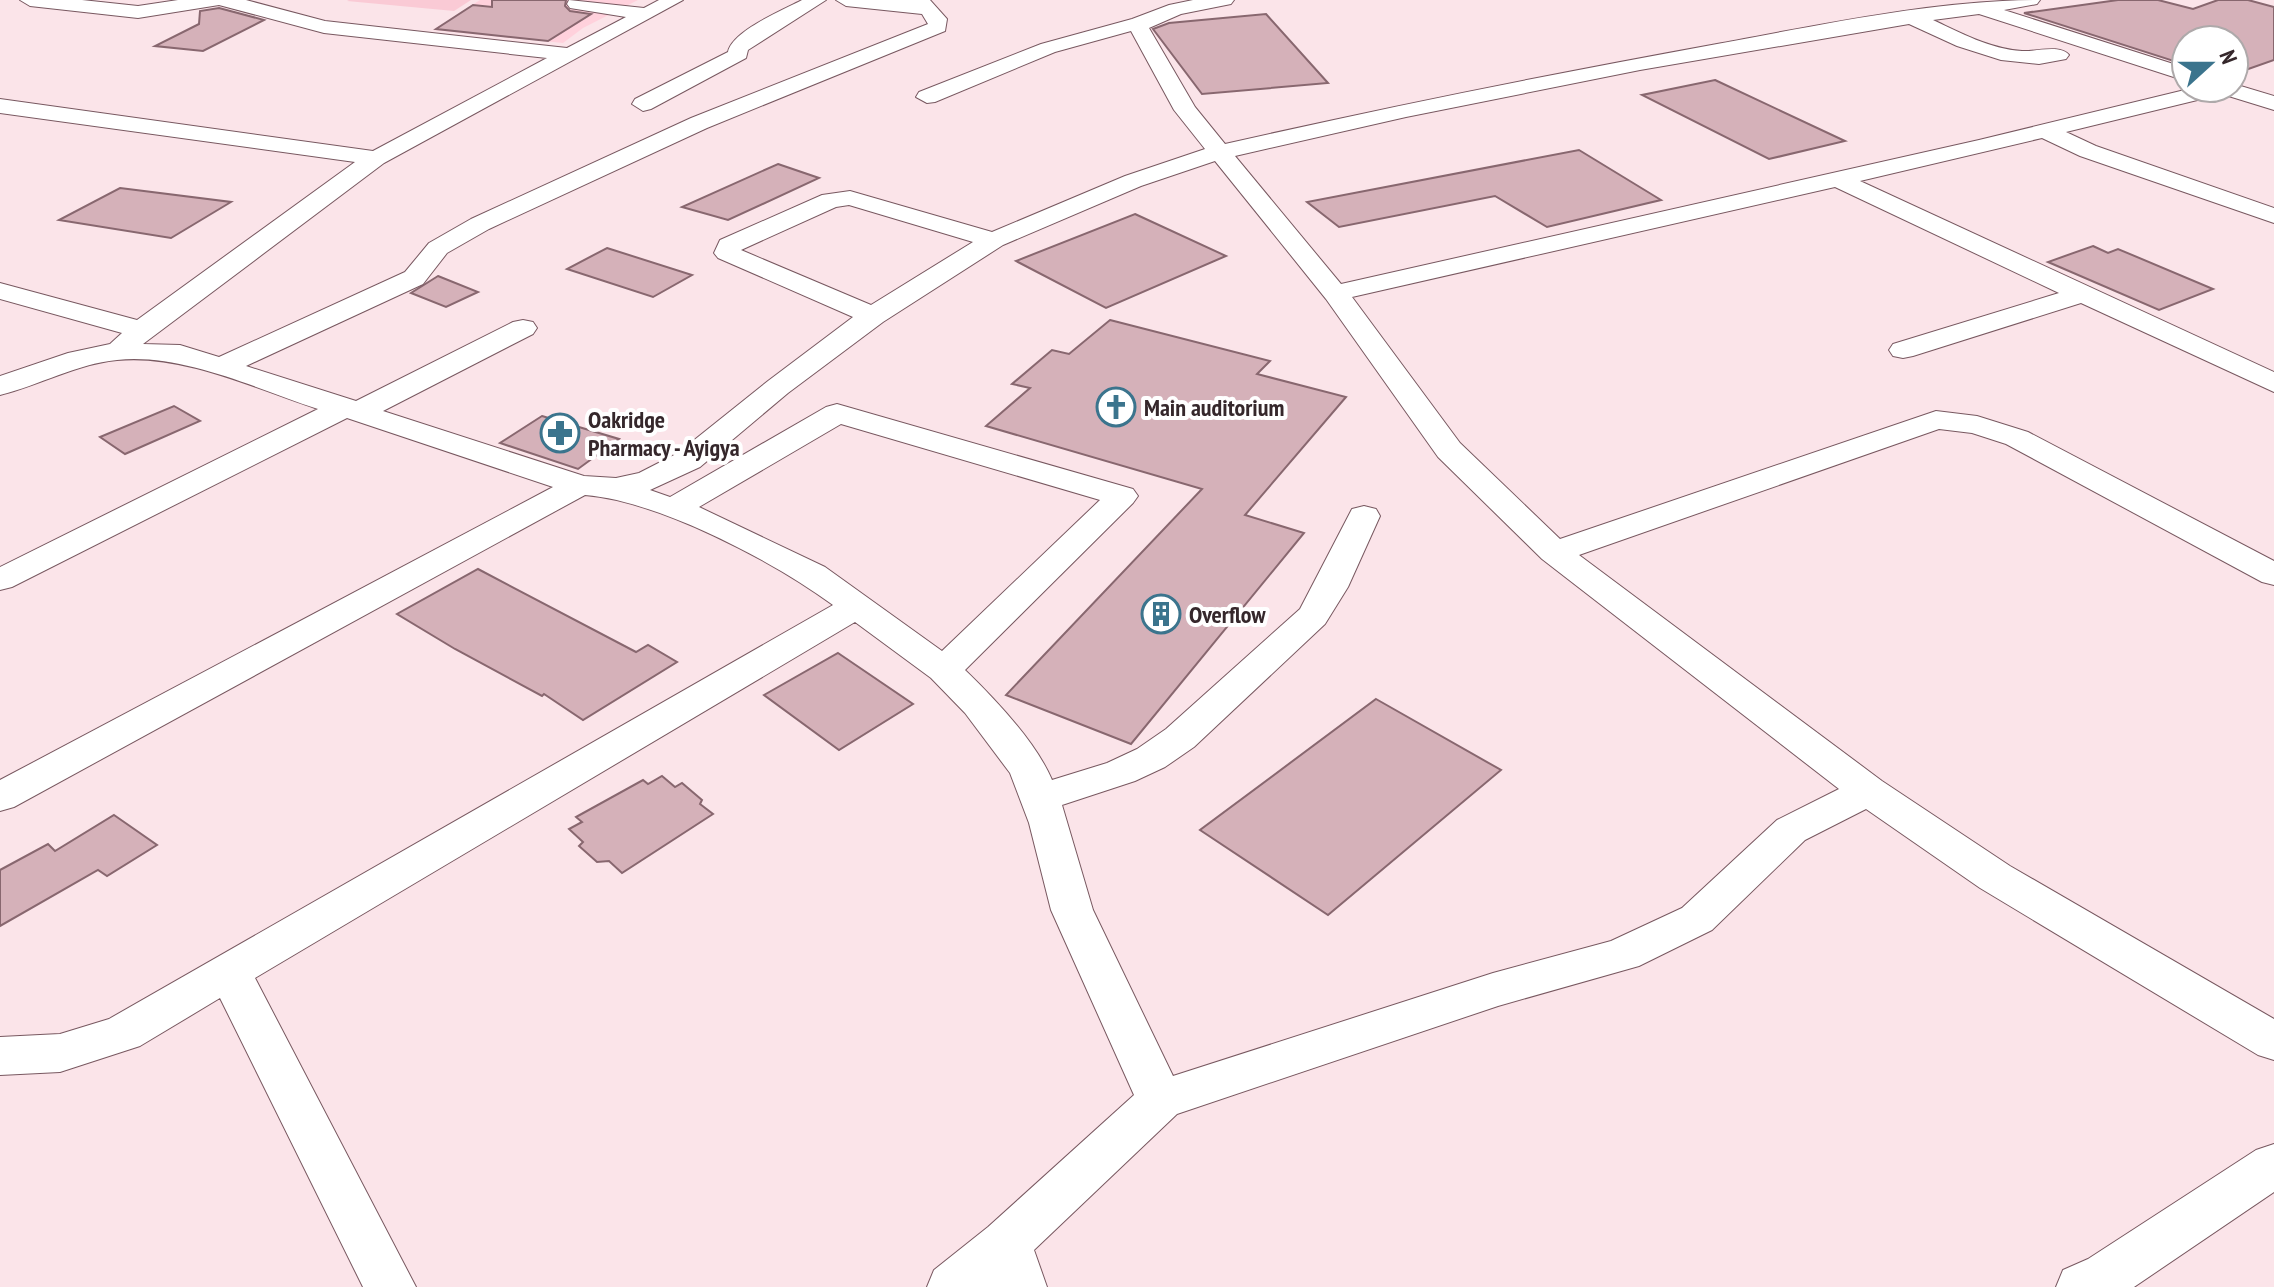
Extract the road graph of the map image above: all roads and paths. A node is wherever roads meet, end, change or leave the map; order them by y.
1 (30, 0) edge
2 (215, 0) edge
3 (224, 0) edge
4 (579, 0) edge
5 (673, 0) edge
6 (816, 0) edge
7 (846, 0) edge
8 (1224, 0) edge
9 (1949, 0) edge
10 (2030, 0) edge
11 (924, 5) edge
12 (1977, 7) junction
13 (646, 14) junction
14 (1910, 17) junction
15 (1139, 23) junction
16 (571, 55) junction
17 (2059, 55) dead end
18 (2170, 70) edge
19 (2250, 96) edge
20 (927, 97) dead end
21 (2170, 101) edge
22 (2274, 103) edge
23 (643, 104) dead end
24 (0, 106) edge
25 (2047, 132) junction
26 (1217, 153) junction
27 (376, 158) junction
28 (1839, 180) junction
29 (2274, 216) edge
30 (994, 240) junction
31 (0, 291) edge
32 (1335, 293) junction
33 (2083, 294) junction
34 (873, 316) junction
35 (523, 328) dead end
36 (141, 330) junction
37 (1903, 350) dead end
38 (119, 351) junction
39 (223, 366) junction
40 (2274, 383) edge
41 (0, 386) edge
42 (352, 409) junction
43 (598, 487) junction
44 (673, 509) junction
45 (1364, 516) dead end
46 (1554, 552) junction
47 (2274, 575) edge
48 (0, 580) edge
49 (857, 606) junction
50 (944, 670) junction
51 (1868, 791) junction
52 (0, 797) edge
53 (1041, 798) junction
54 (229, 971) junction
55 (2274, 1042) edge
56 (0, 1056) edge
57 (1160, 1100) junction
58 (2274, 1165) edge
59 (1014, 1265) edge
60 (390, 1287) edge
61 (953, 1287) edge
62 (2082, 1287) edge

1 - 2 street
3 - 16 street
4 - 13 street
5 - 13 street
6 - 23 street
7 - 11 street
8 - 15 street
9 - 12 street
10 - 12 street
11 - 39 street
12 - 14 street
12 - 18 street
13 - 16 street
14 - 17 street
14 - 26 street
15 - 20 street
15 - 26 street
16 - 27 street
19 - 22 street
21 - 25 street
24 - 27 street
25 - 28 street
25 - 29 street
26 - 30 street
26 - 32 street
27 - 36 street
28 - 32 street
28 - 33 street
30 - 34 street
30 - 34 street
31 - 36 street
32 - 46 street
33 - 37 street
33 - 40 street
34 - 43 street
35 - 42 street
36 - 38 street
38 - 39 street
38 - 41 street
39 - 42 street
42 - 43 street
42 - 48 street
43 - 44 street
43 - 52 street
44 - 49 street
44 - 50 street
45 - 53 street
46 - 47 street
46 - 51 street
49 - 50 street
49 - 54 street
50 - 53 street
51 - 55 street
51 - 57 street
53 - 57 street
54 - 56 street
54 - 60 street
57 - 59 street
58 - 62 street
59 - 61 street

